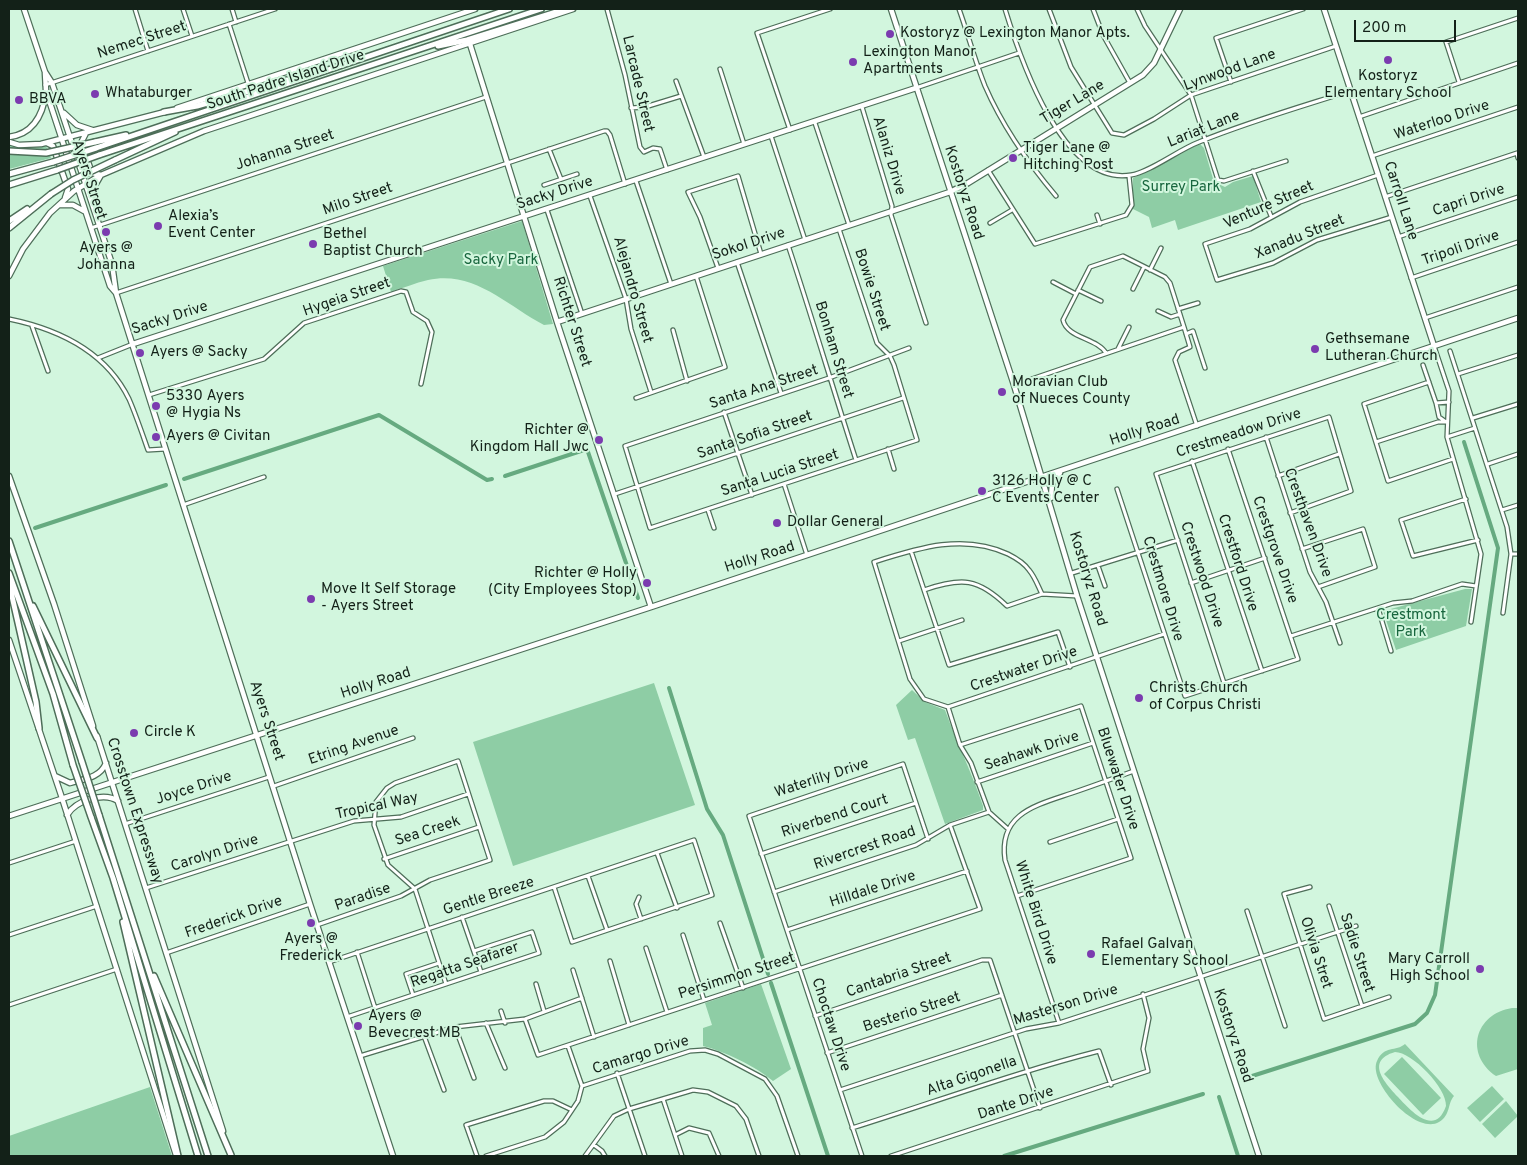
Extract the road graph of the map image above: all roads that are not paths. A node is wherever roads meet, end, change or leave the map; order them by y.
1 (24, 9) edge
2 (135, 9) edge
3 (184, 9) edge
4 (232, 9) edge
5 (275, 9) edge
6 (475, 9) edge
7 (509, 9) edge
8 (541, 9) edge
9 (566, 9) edge
10 (573, 9) edge
11 (607, 9) edge
12 (830, 9) edge
13 (891, 9) edge
14 (959, 9) edge
15 (1004, 9) edge
16 (1049, 9) edge
17 (1093, 9) edge
18 (1137, 9) edge
19 (1180, 9) edge
20 (1302, 9) edge
21 (1324, 9) edge
22 (1518, 18) edge
23 (236, 22) junction
24 (229, 24) junction
25 (192, 36) junction
26 (470, 44) junction
27 (432, 46) junction
28 (1336, 46) junction
29 (1161, 49) junction
30 (148, 51) junction
31 (1018, 53) junction
32 (1518, 63) edge
33 (978, 67) junction
34 (334, 68) junction
35 (720, 69) dead end
36 (45, 72) junction
37 (676, 81) dead end
38 (1231, 82) junction
39 (1459, 82) junction
40 (52, 83) junction
41 (248, 83) junction
42 (1130, 83) junction
43 (44, 85) junction
44 (916, 88) junction
45 (1350, 90) junction
46 (46, 91) junction
47 (1191, 94) junction
48 (681, 96) junction
49 (486, 97) junction
50 (1094, 104) junction
51 (862, 107) junction
52 (1518, 107) edge
53 (60, 108) junction
54 (632, 108) junction
55 (164, 112) junction
56 (1359, 116) junction
57 (816, 123) junction
58 (1057, 126) junction
59 (180, 129) junction
60 (94, 130) junction
61 (790, 130) junction
62 (86, 133) junction
63 (771, 136) junction
64 (9, 137) edge
65 (70, 137) junction
66 (61, 139) junction
67 (1205, 139) junction
68 (9, 142) edge
69 (47, 143) junction
70 (96, 145) junction
71 (744, 145) junction
72 (549, 149) junction
73 (1021, 149) junction
74 (9, 151) edge
75 (1372, 156) junction
76 (704, 158) junction
77 (1518, 158) edge
78 (1286, 161) dead end
79 (506, 163) junction
80 (988, 169) junction
81 (667, 171) junction
82 (1253, 171) junction
83 (9, 174) edge
84 (577, 174) dead end
85 (101, 175) junction
86 (1378, 175) junction
87 (1129, 176) junction
88 (561, 180) junction
89 (636, 181) junction
90 (85, 184) junction
91 (626, 184) junction
92 (9, 185) edge
93 (544, 185) dead end
94 (78, 188) junction
95 (950, 192) junction
96 (51, 194) junction
97 (590, 196) junction
98 (1056, 196) dead end
99 (1385, 197) junction
100 (1518, 197) edge
101 (64, 199) junction
102 (91, 201) junction
103 (58, 206) junction
104 (547, 210) junction
105 (1012, 210) junction
106 (891, 211) junction
107 (86, 214) junction
108 (1097, 215) dead end
109 (1272, 216) junction
110 (1392, 217) junction
111 (525, 218) junction
112 (9, 220) edge
113 (990, 223) dead end
114 (1100, 224) junction
115 (99, 225) junction
116 (849, 225) junction
117 (9, 228) edge
118 (91, 228) junction
119 (839, 229) junction
120 (1398, 237) junction
121 (805, 240) junction
122 (1518, 242) edge
123 (788, 246) junction
124 (106, 248) junction
125 (1161, 248) dead end
126 (761, 254) junction
127 (100, 255) junction
128 (737, 262) junction
129 (1144, 267) junction
130 (718, 268) junction
131 (1150, 270) junction
132 (696, 275) junction
133 (9, 276) edge
134 (1411, 278) junction
135 (1217, 280) joint
136 (1053, 282) dead end
137 (671, 284) junction
138 (1518, 287) edge
139 (1133, 289) dead end
140 (1078, 290) junction
141 (116, 293) junction
142 (1076, 294) junction
143 (626, 299) junction
144 (1101, 301) dead end
145 (1198, 303) dead end
146 (1178, 309) junction
147 (1158, 311) dead end
148 (582, 314) junction
149 (1180, 314) junction
150 (1424, 318) junction
151 (1518, 318) edge
152 (9, 319) edge
153 (557, 322) junction
154 (926, 323) dead end
155 (32, 326) junction
156 (1129, 327) dead end
157 (1184, 327) junction
158 (673, 330) dead end
159 (1186, 334) junction
160 (133, 344) junction
161 (1197, 346) junction
162 (1434, 346) junction
163 (1190, 347) junction
164 (909, 348) dead end
165 (1118, 350) junction
166 (1450, 351) dead end
167 (1106, 353) junction
168 (1518, 354) edge
169 (890, 356) junction
170 (98, 358) junction
171 (1423, 365) dead end
172 (1205, 368) dead end
173 (48, 371) dead end
174 (1458, 374) junction
175 (829, 378) junction
176 (688, 381) junction
177 (1428, 382) junction
178 (420, 384) dead end
179 (1014, 385) junction
180 (651, 392) junction
181 (781, 393) junction
182 (149, 395) junction
183 (636, 398) dead end
184 (903, 398) junction
185 (1449, 402) junction
186 (1436, 403) junction
187 (1518, 404) edge
188 (724, 412) junction
189 (842, 418) junction
190 (1473, 418) junction
191 (1446, 422) junction
192 (1197, 426) junction
193 (1476, 428) junction
194 (1266, 437) junction
195 (1446, 437) junction
196 (917, 440) joint
197 (1376, 442) junction
198 (166, 449) junction
199 (888, 449) junction
200 (1228, 449) junction
201 (739, 453) junction
202 (1339, 454) junction
203 (1518, 454) edge
204 (1453, 459) junction
205 (856, 460) junction
206 (1192, 461) junction
207 (1488, 464) junction
208 (894, 469) dead end
209 (1062, 471) junction
210 (1156, 474) joint
211 (9, 476) edge
212 (1278, 476) junction
213 (264, 477) dead end
214 (1043, 478) junction
215 (784, 484) junction
216 (638, 487) junction
217 (1117, 489) dead end
218 (615, 494) junction
219 (752, 495) junction
220 (1466, 499) junction
221 (1050, 501) junction
222 (183, 505) junction
223 (1518, 505) edge
224 (708, 510) junction
225 (1502, 510) junction
226 (1290, 513) junction
227 (714, 528) dead end
228 (1178, 540) junction
229 (1478, 540) junction
230 (9, 541) edge
231 (1302, 549) junction
232 (911, 550) junction
233 (1140, 552) junction
234 (1511, 554) junction
235 (1518, 554) edge
236 (808, 556) junction
237 (1265, 558) junction
238 (1098, 566) junction
239 (1228, 572) junction
240 (9, 573) edge
241 (1072, 573) junction
242 (9, 583) edge
243 (1191, 583) junction
244 (1105, 586) dead end
245 (1318, 586) junction
246 (1476, 586) junction
247 (924, 590) junction
248 (26, 592) junction
249 (1042, 594) junction
250 (1077, 596) junction
251 (651, 607) junction
252 (1378, 608) junction
253 (1503, 613) dead end
254 (962, 620) dead end
255 (1333, 622) junction
256 (1471, 622) dead end
257 (937, 628) junction
258 (1164, 634) junction
259 (1291, 636) junction
260 (9, 640) edge
261 (899, 641) junction
262 (1340, 643) dead end
263 (1392, 650) dead end
264 (1098, 656) junction
265 (1070, 667) junction
266 (1262, 671) junction
267 (1224, 683) junction
268 (948, 707) junction
269 (39, 728) junction
270 (258, 736) junction
271 (97, 738) junction
272 (413, 738) dead end
273 (1093, 743) junction
274 (960, 745) junction
275 (106, 763) junction
276 (1135, 771) junction
277 (55, 776) junction
278 (271, 776) junction
279 (1106, 781) junction
280 (112, 782) junction
281 (978, 782) junction
282 (274, 786) junction
283 (468, 794) junction
284 (62, 798) junction
285 (118, 801) junction
286 (916, 803) junction
287 (989, 812) junction
288 (67, 815) junction
289 (9, 816) edge
290 (748, 816) joint
291 (373, 819) junction
292 (1118, 819) junction
293 (125, 824) junction
294 (950, 825) junction
295 (479, 827) junction
296 (1008, 829) junction
297 (928, 840) junction
298 (76, 841) junction
299 (292, 841) junction
300 (1050, 842) dead end
301 (657, 853) junction
302 (761, 854) junction
303 (384, 859) junction
304 (9, 863) edge
305 (967, 871) junction
306 (588, 876) junction
307 (113, 878) junction
308 (554, 887) junction
309 (1310, 887) dead end
310 (146, 888) junction
311 (415, 889) junction
312 (774, 892) junction
313 (1017, 896) junction
314 (639, 897) dead end
315 (310, 904) junction
316 (97, 906) junction
317 (1329, 906) dead end
318 (677, 908) junction
319 (1247, 911) dead end
320 (131, 914) junction
321 (462, 918) junction
322 (641, 919) junction
323 (720, 923) dead end
324 (317, 925) junction
325 (1356, 926) dead end
326 (428, 929) junction
327 (607, 930) junction
328 (786, 930) junction
329 (1337, 932) junction
330 (9, 935) edge
331 (683, 935) dead end
332 (1300, 944) junction
333 (646, 948) dead end
334 (474, 951) junction
335 (358, 952) junction
336 (166, 953) junction
337 (1262, 957) junction
338 (610, 961) dead end
339 (329, 962) junction
340 (439, 963) junction
341 (799, 968) junction
342 (117, 969) junction
343 (573, 970) dead end
344 (481, 972) junction
345 (1199, 977) junction
346 (446, 984) junction
347 (536, 984) dead end
348 (743, 988) junction
349 (1143, 994) junction
350 (413, 995) junction
351 (1003, 995) junction
352 (1389, 997) dead end
353 (582, 998) junction
354 (704, 1000) junction
355 (9, 1005) edge
356 (1362, 1006) junction
357 (375, 1008) junction
358 (501, 1011) dead end
359 (544, 1012) junction
360 (667, 1012) junction
361 (815, 1016) junction
362 (347, 1017) junction
363 (525, 1019) junction
364 (486, 1023) junction
365 (505, 1023) junction
366 (1059, 1023) junction
367 (629, 1024) junction
368 (1285, 1026) dead end
369 (455, 1027) junction
370 (1015, 1033) junction
371 (424, 1036) junction
372 (594, 1037) junction
373 (568, 1046) junction
374 (827, 1053) junction
375 (360, 1056) junction
376 (505, 1068) dead end
377 (1027, 1070) junction
378 (617, 1073) junction
379 (474, 1078) dead end
380 (1111, 1085) junction
381 (582, 1086) junction
382 (444, 1090) dead end
383 (840, 1090) junction
384 (663, 1099) junction
385 (1040, 1108) junction
386 (629, 1109) junction
387 (572, 1110) junction
388 (852, 1128) junction
389 (675, 1135) junction
390 (594, 1145) junction
391 (177, 1156) edge
392 (198, 1156) edge
393 (208, 1156) edge
394 (231, 1156) edge
395 (393, 1156) edge
396 (477, 1156) edge
397 (486, 1156) edge
398 (585, 1156) edge
399 (604, 1156) edge
400 (645, 1156) edge
401 (682, 1156) edge
402 (719, 1156) edge
403 (758, 1156) edge
404 (798, 1156) edge
405 (862, 1156) edge
406 (891, 1156) edge
407 (1259, 1156) edge

1 - 36 main road, Ayers Street
2 - 30 street
3 - 25 street
4 - 23 street
5 - 23 street, Nemec Street
6 - 41 main road
7 - 34 highway, South Padre Island Drive
8 - 27 highway, South Padre Island Drive
9 - 27 highway
10 - 26 main road
11 - 54 street, Larcade Street
12 - 61 street
13 - 44 main road, Kostoryz Road
14 - 33 street
15 - 31 street
16 - 50 street
17 - 42 street
18 - 29 street
19 - 29 main road, Tiger Lane
20 - 38 street
21 - 28 main road, Carroll Lane
22 - 39 street
23 - 24 street, Nemec Street
24 - 25 street, Nemec Street
24 - 41 street
25 - 30 street, Nemec Street
26 - 49 main road, Richter Street
26 - 85 main road
27 - 59 highway, South Padre Island Drive
28 - 38 street, Lynwood Lane
28 - 45 main road, Carroll Lane
29 - 42 main road, Tiger Lane
29 - 47 street
30 - 40 street, Nemec Street
31 - 33 street, Sacky Drive
31 - 58 street
32 - 39 street
33 - 44 street, Sacky Drive
33 - 73 street
34 - 55 highway
34 - 70 highway, South Padre Island Drive
35 - 71 street
36 - 40 main road, Ayers Street
36 - 43 main road, Ayers Street
37 - 48 street
38 - 47 street, Lynwood Lane
39 - 56 street
40 - 43 street, Nemec Street
40 - 53 main road, Ayers Street
41 - 55 main road
42 - 50 main road, Tiger Lane
43 - 46 main road, Ayers Street
44 - 51 main road, Sacky Drive
44 - 95 main road, Kostoryz Road
45 - 56 main road, Carroll Lane
45 - 67 street, Lariat Lane
46 - 64 main road
46 - 66 main road, Ayers Street
47 - 50 street, Lynwood Lane
47 - 67 street
48 - 54 street
48 - 76 street
49 - 79 main road, Richter Street
49 - 115 street, Johanna Street
50 - 58 main road, Tiger Lane
51 - 57 main road, Sacky Drive
51 - 106 street, Alaniz Drive
52 - 75 street, Waterloo Drive
53 - 60 main road
53 - 65 main road, Ayers Street
54 - 81 street, Larcade Street
55 - 60 main road
56 - 75 main road, Carroll Lane
57 - 61 main road, Sacky Drive
57 - 116 street
58 - 73 main road, Tiger Lane
58 - 87 street
59 - 92 highway, South Padre Island Drive, bridge
59 - 96 highway, bridge
60 - 62 main road
61 - 63 main road, Sacky Drive
62 - 65 main road
62 - 85 main road
63 - 71 main road, Sacky Drive
63 - 121 street
65 - 66 main road
65 - 90 main road, Ayers Street
66 - 69 main road
66 - 94 main road, Ayers Street
67 - 82 street
67 - 87 street, Lariat Lane
68 - 69 main road
69 - 101 main road
70 - 74 highway, bridge
70 - 83 highway, South Padre Island Drive, bridge
71 - 76 main road, Sacky Drive
72 - 79 street, Milo Street
72 - 88 street, Sacky Drive
72 - 91 street, Milo Street
73 - 80 main road, Tiger Lane
73 - 98 street
75 - 86 main road, Carroll Lane
76 - 81 main road, Sacky Drive
77 - 99 street
78 - 82 street
79 - 111 main road, Richter Street
79 - 141 street, Milo Street
80 - 95 main road, Tiger Lane
80 - 105 street
81 - 89 main road, Sacky Drive
82 - 109 street
84 - 88 street
85 - 90 main road
85 - 102 main road
86 - 99 main road, Carroll Lane
86 - 109 street, Venture Street
87 - 114 street
88 - 93 street
89 - 91 main road, Sacky Drive
89 - 137 street
90 - 94 main road
90 - 102 main road, Ayers Street
91 - 97 main road, Sacky Drive
94 - 101 main road
94 - 107 main road, Ayers Street
95 - 106 main road, Sokol Drive
95 - 179 main road, Kostoryz Road
96 - 112 highway
96 - 117 highway
97 - 104 main road, Sacky Drive
97 - 143 street, Alejandro Street
99 - 110 main road, Carroll Lane
100 - 120 street, Capri Drive
101 - 103 main road
102 - 115 main road, Ayers Street
103 - 107 main road
103 - 133 main road
104 - 111 main road, Sacky Drive
104 - 148 street
105 - 113 street
105 - 114 street
106 - 116 main road, Sokol Drive
106 - 154 street, Alaniz Drive
107 - 118 main road, Ayers Street
108 - 114 street
109 - 135 street, Venture Street
110 - 120 main road, Carroll Lane
110 - 135 street, Xanadu Street
111 - 153 main road, Richter Street
111 - 160 main road, Sacky Drive
115 - 118 street, Johanna Street
115 - 124 main road, Ayers Street
116 - 119 main road, Sokol Drive
118 - 127 main road, Ayers Street
119 - 121 main road, Sokol Drive
119 - 169 street, Bowie Street
120 - 134 main road, Carroll Lane
121 - 123 main road, Sokol Drive
122 - 134 street, Tripoli Drive
123 - 126 main road, Sokol Drive
123 - 175 street, Bonham Street
124 - 127 main road
124 - 141 main road, Ayers Street
125 - 131 street
126 - 128 main road, Sokol Drive
126 - 130 street
127 - 141 main road, Ayers Street
128 - 130 main road, Sokol Drive
128 - 181 street
129 - 131 street
129 - 139 street
129 - 140 street
130 - 132 main road, Sokol Drive
131 - 146 street
132 - 137 main road, Sokol Drive
132 - 176 street
134 - 150 main road, Carroll Lane
136 - 142 street
137 - 143 main road, Sokol Drive
138 - 150 street
140 - 142 street
140 - 144 street
141 - 160 main road, Ayers Street
142 - 167 street
143 - 148 main road, Sokol Drive
143 - 180 street, Alejandro Street
145 - 146 street
146 - 149 street
147 - 149 street
148 - 153 main road, Sokol Drive
149 - 157 street
150 - 162 main road, Carroll Lane
151 - 162 main road, Holly Road
152 - 155 street
153 - 218 main road, Richter Street
155 - 170 street
155 - 173 street
156 - 165 street
157 - 159 street
157 - 165 street
158 - 176 street
159 - 161 street
159 - 163 street
160 - 170 street, Sacky Drive
160 - 182 main road, Ayers Street
161 - 163 street
161 - 172 street
162 - 185 street, Carroll Lane
162 - 192 main road, Holly Road
163 - 192 street
164 - 169 street, Santa Ana Street
165 - 167 street
166 - 174 street
167 - 179 street
168 - 174 street
169 - 175 street, Santa Ana Street
169 - 184 street, Bowie Street
170 - 198 street
171 - 177 street, Carroll Lane
174 - 190 street
175 - 181 street, Santa Ana Street
175 - 189 street, Bonham Street
176 - 180 street
177 - 186 street, Carroll Lane
177 - 197 street
178 - 182 street, Hygeia Street
179 - 214 main road, Kostoryz Road
180 - 183 street
181 - 188 street, Santa Ana Street
182 - 198 main road, Ayers Street
184 - 189 street, Santa Sofia Street
184 - 196 street, Bowie Street
185 - 186 street
185 - 191 street, Carroll Lane
186 - 191 street, Carroll Lane
187 - 190 street
188 - 201 street
188 - 216 street, Santa Ana Street
189 - 201 street, Santa Sofia Street
189 - 205 street, Bonham Street
190 - 193 street
191 - 195 street, Carroll Lane
191 - 197 street
192 - 209 main road, Holly Road
193 - 195 street
193 - 207 street
194 - 200 street, Crestmeadow Drive
194 - 202 street, Crestmeadow Drive
194 - 212 street, Cresthaven Drive
195 - 204 street, Carroll Lane
196 - 199 street, Santa Lucia Street
197 - 204 street
198 - 222 main road, Ayers Street
199 - 205 street, Santa Lucia Street
199 - 208 street
200 - 206 street, Crestmeadow Drive
200 - 237 street, Crestgrove Drive
201 - 216 street, Santa Sofia Street
201 - 219 street
202 - 212 street
202 - 226 street
203 - 207 street
204 - 220 street, Carroll Lane
205 - 215 street, Santa Lucia Street
206 - 210 street, Crestmeadow Drive
206 - 239 street, Crestford Drive
207 - 225 street
209 - 214 main road, Holly Road
209 - 221 main road
210 - 228 street, Crestwood Drive
211 - 271 main road, Crosstown Expressway
212 - 226 street, Cresthaven Drive
213 - 222 street
214 - 221 main road, Kostoryz Road
214 - 236 main road, Holly Road
215 - 219 street, Santa Lucia Street
215 - 236 street
216 - 218 street, Santa Sofia Street
216 - 224 street, Santa Lucia Street
217 - 233 street, Crestmore Drive
218 - 251 main road, Richter Street
219 - 224 street, Santa Lucia Street
220 - 229 street, Carroll Lane
220 - 229 street
221 - 241 main road, Kostoryz Road
222 - 270 main road, Ayers Street
223 - 225 street
224 - 227 street
225 - 234 street
226 - 231 street, Cresthaven Drive
228 - 233 street
228 - 243 street, Crestwood Drive
229 - 246 street, Carroll Lane
230 - 248 highway
231 - 245 street, Cresthaven Drive
231 - 245 street
232 - 247 street
232 - 249 street
232 - 261 street
233 - 238 street
233 - 258 street, Crestmore Drive
234 - 235 street
234 - 253 street
236 - 251 main road, Holly Road
237 - 239 street
237 - 259 street, Crestgrove Drive
238 - 241 street
238 - 244 street
239 - 243 street
239 - 266 street, Crestford Drive
240 - 307 highway, bridge
241 - 250 main road, Kostoryz Road
242 - 269 highway
243 - 267 street, Crestwood Drive
245 - 255 street, Cresthaven Drive
246 - 252 street
246 - 256 street, Carroll Lane
247 - 249 street
247 - 257 street
248 - 271 highway
248 - 320 highway, bridge
249 - 250 street
250 - 264 main road, Kostoryz Road
251 - 270 main road, Holly Road
252 - 255 street
252 - 263 street
254 - 257 street
255 - 259 street
255 - 262 street, Cresthaven Drive
257 - 261 street
257 - 265 street
258 - 264 street, Crestwater Drive
258 - 267 street, Crestmore Drive
259 - 266 street, Crestgrove Drive
260 - 269 main road
261 - 268 street
264 - 265 street, Crestwater Drive
264 - 276 main road, Kostoryz Road
265 - 268 street, Crestwater Drive
266 - 267 street
268 - 274 street
269 - 277 main road
270 - 278 main road, Ayers Street
270 - 280 main road, Holly Road
271 - 275 main road, Crosstown Expressway
272 - 282 street, Etring Avenue
273 - 274 street, Bluewater Drive
273 - 279 street, Bluewater Drive
273 - 281 street, Seahawk Drive
274 - 281 street
275 - 277 main road
275 - 280 main road, Crosstown Expressway
276 - 279 street
276 - 345 main road, Kostoryz Road
277 - 284 main road
278 - 282 main road, Ayers Street
278 - 293 street, Joyce Drive
279 - 292 street, Bluewater Drive
279 - 296 street
280 - 284 main road, Holly Road
280 - 285 main road, Crosstown Expressway
281 - 287 street
282 - 299 main road, Ayers Street
283 - 291 street, Tropical Way
283 - 291 street
283 - 295 street
284 - 288 main road
284 - 289 main road, Holly Road
285 - 288 main road
285 - 293 main road, Crosstown Expressway
286 - 290 street, Waterlily Drive
286 - 297 street
286 - 302 street, Riverbend Court
287 - 294 street, Rivercrest Road
287 - 296 street
288 - 298 main road
290 - 302 street, Choctaw Drive
291 - 299 street, Tropical Way
291 - 303 street
292 - 300 street
292 - 313 street, Bluewater Drive
293 - 310 main road, Crosstown Expressway
294 - 297 street, Rivercrest Road
294 - 305 street
295 - 303 street, Sea Creek
295 - 311 street, Paradise
296 - 313 street, White Bird Drive
297 - 312 street, Rivercrest Road
298 - 304 street
298 - 316 main road
299 - 310 street, Carolyn Drive
299 - 315 main road, Ayers Street
301 - 306 street, Gentle Breeze
301 - 318 street
301 - 318 street, Gentle Breeze
302 - 312 street, Choctaw Drive
303 - 311 street
305 - 328 street, Hilldale Drive
305 - 341 street, Persimmon Street
306 - 308 street, Gentle Breeze
306 - 327 street
307 - 391 highway
307 - 392 highway
308 - 321 street, Gentle Breeze
308 - 327 street
309 - 332 street, Olivia Stret
310 - 336 main road, Crosstown Expressway
311 - 324 street, Paradise
311 - 326 street
312 - 328 street, Choctaw Drive
313 - 366 street, White Bird Drive
314 - 322 street
315 - 324 main road, Ayers Street
315 - 336 street, Frederick Drive
316 - 330 street
316 - 342 main road
317 - 329 street, Sadie Street
318 - 322 street
319 - 337 street
320 - 393 highway
320 - 394 highway
321 - 326 street, Gentle Breeze
321 - 334 street
322 - 327 street
323 - 348 street
324 - 339 main road, Ayers Street
325 - 329 street, Masterson Drive
326 - 335 street, Gentle Breeze
326 - 340 street
328 - 341 street, Choctaw Drive
329 - 332 street, Masterson Drive
329 - 356 street, Sadie Street
331 - 354 street
332 - 337 street, Masterson Drive
332 - 356 street, Olivia Stret
333 - 360 street
334 - 344 street
334 - 344 street, Regatta Seafarer
335 - 339 street, Gentle Breeze
335 - 357 street
336 - 394 main road, Crosstown Expressway
337 - 345 street, Masterson Drive
337 - 368 street
338 - 367 street
339 - 362 main road, Ayers Street
340 - 346 street
340 - 350 street
341 - 348 street, Persimmon Street
341 - 361 street, Choctaw Drive
342 - 355 street
342 - 391 main road
343 - 353 street
344 - 346 street, Regatta Seafarer
345 - 349 street, Masterson Drive
345 - 407 main road, Kostoryz Road
346 - 350 street, Regatta Seafarer
347 - 359 street
348 - 354 street, Persimmon Street
349 - 366 street, Masterson Drive
349 - 380 street, Dante Drive
350 - 357 street, Regatta Seafarer
351 - 361 street, Cantabria Street
351 - 370 street
351 - 374 street, Besterio Street
352 - 356 street
353 - 359 street
353 - 372 street
354 - 360 street, Persimmon Street
357 - 362 street, Regatta Seafarer
358 - 365 street
359 - 363 street
360 - 367 street, Persimmon Street
361 - 374 street, Choctaw Drive
362 - 375 main road, Ayers Street
363 - 365 street
363 - 373 street, Persimmon Street
364 - 365 street
364 - 369 street
364 - 376 street
366 - 370 street, Masterson Drive
367 - 372 street, Persimmon Street
369 - 371 street
369 - 379 street
370 - 377 street
370 - 383 street, Masterson Drive
371 - 375 street
371 - 382 street
372 - 373 street, Persimmon Street
373 - 381 street
374 - 383 street, Choctaw Drive
375 - 395 main road, Ayers Street
377 - 380 street, Alta Gigonella
377 - 385 street
377 - 388 street, Alta Gigonella
378 - 381 street, Camargo Drive
378 - 386 street
378 - 404 street, Camargo Drive
380 - 385 street, Dante Drive
381 - 387 street
383 - 388 street, Choctaw Drive
384 - 386 street
384 - 389 street
384 - 403 street
385 - 406 street, Dante Drive
386 - 390 street
386 - 400 street
387 - 396 street
387 - 397 street
388 - 405 street, Choctaw Drive
389 - 401 street
389 - 402 street
390 - 398 street
390 - 399 street

